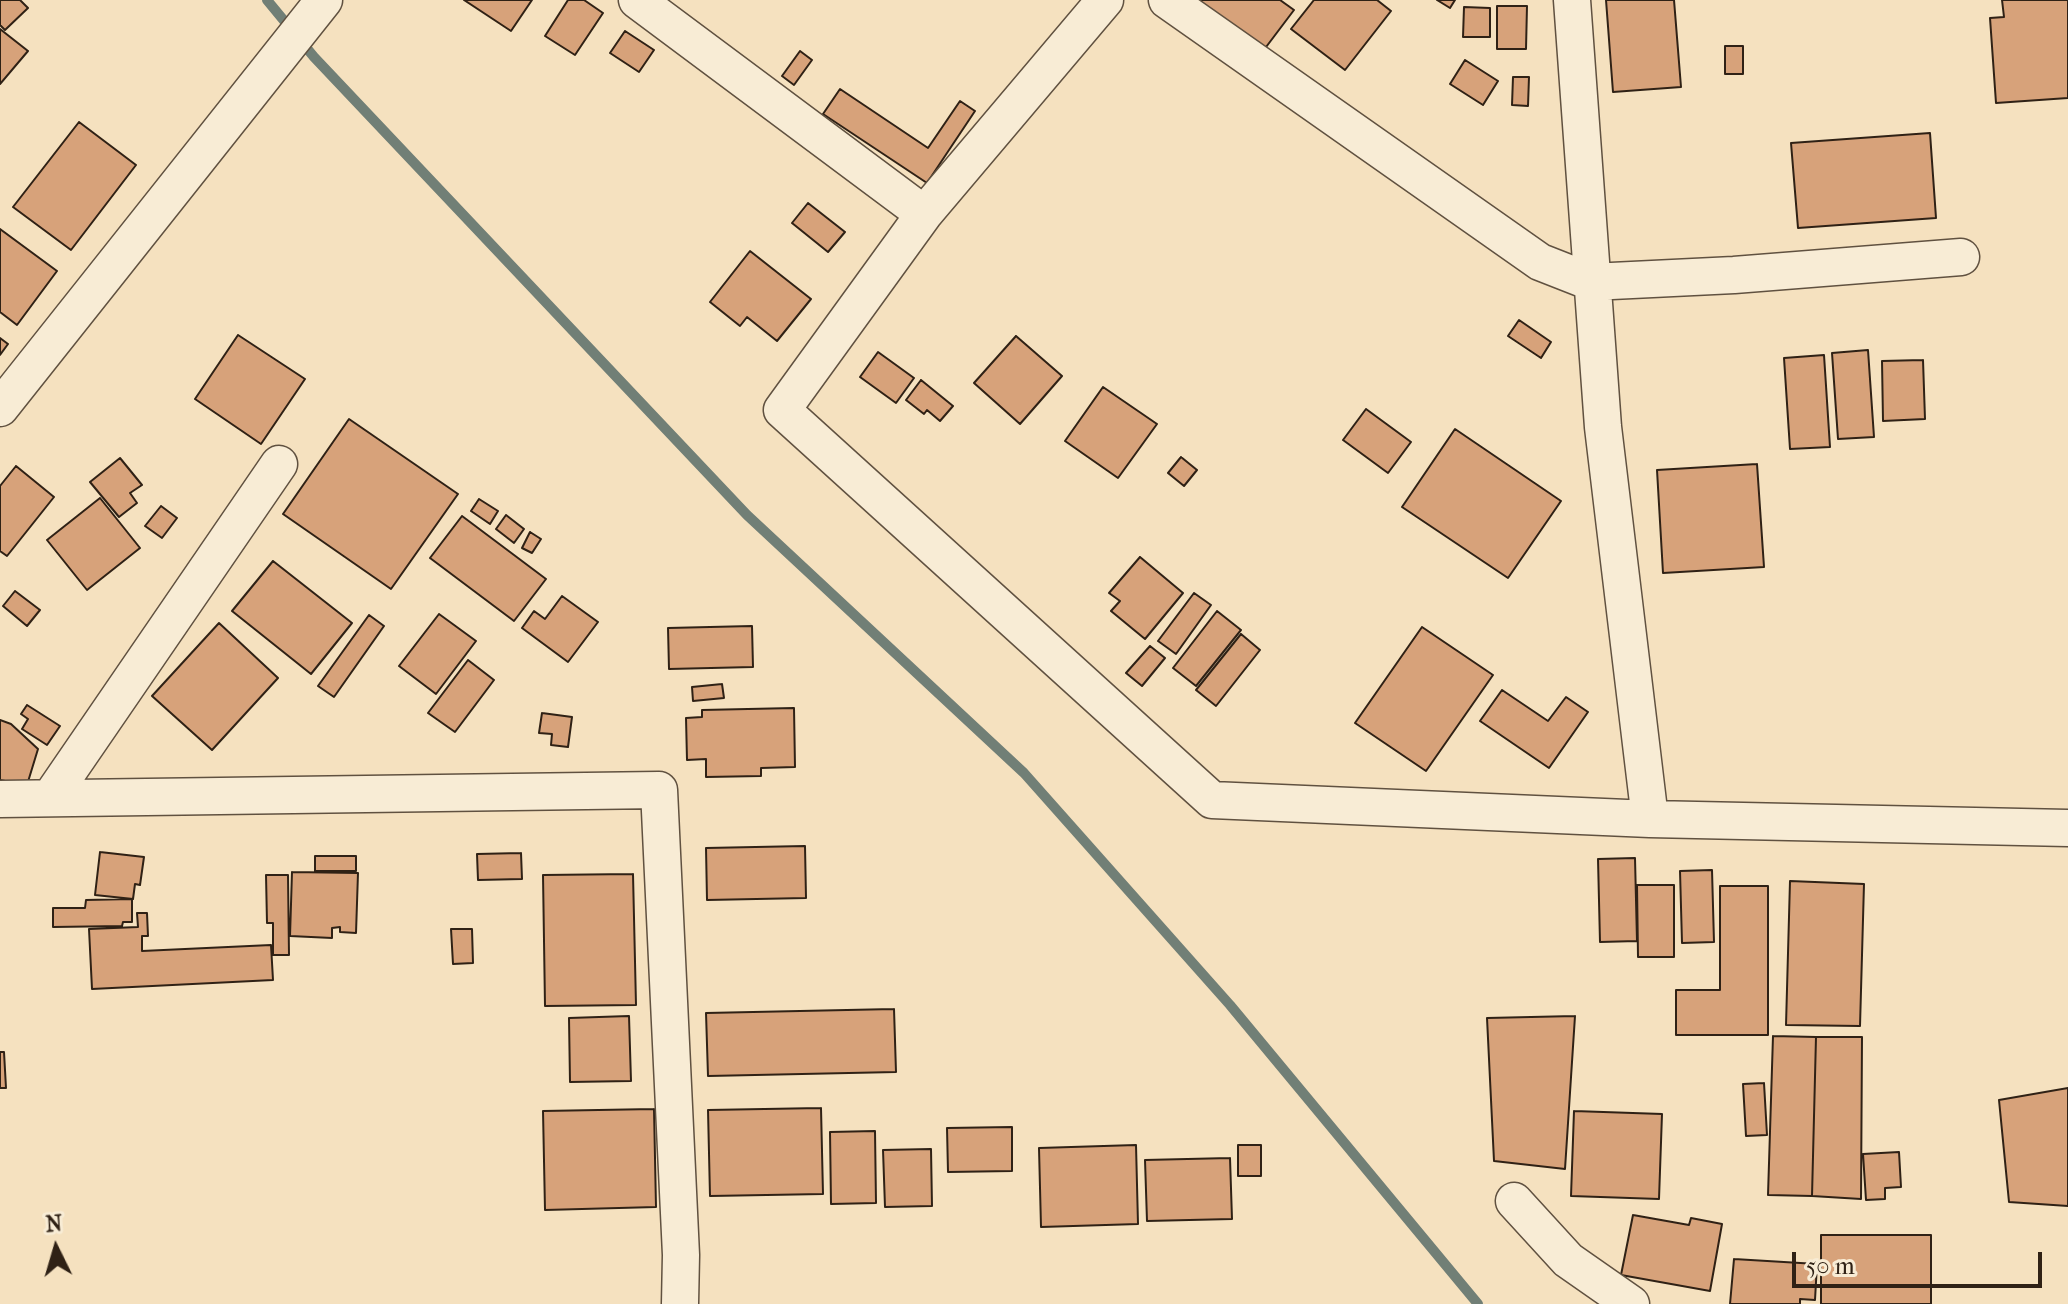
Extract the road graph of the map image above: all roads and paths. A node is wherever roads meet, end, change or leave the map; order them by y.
1 (324, 0) edge
2 (637, 0) edge
3 (1105, 0) edge
4 (1167, 0) edge
5 (1572, 0) edge
6 (924, 214) junction
7 (1961, 257) dead end
8 (1591, 282) junction
9 (0, 408) edge
10 (279, 464) dead end
11 (50, 798) junction
12 (0, 799) edge
13 (1650, 819) junction
14 (2068, 828) edge
15 (1514, 1201) dead end
16 (680, 1304) edge
17 (1631, 1304) edge

1 - 9 street
2 - 6 street
3 - 6 street
4 - 8 street
5 - 8 street
6 - 13 street
7 - 8 street
8 - 13 street
10 - 11 street
11 - 12 street
11 - 16 street
13 - 14 street
15 - 17 street

